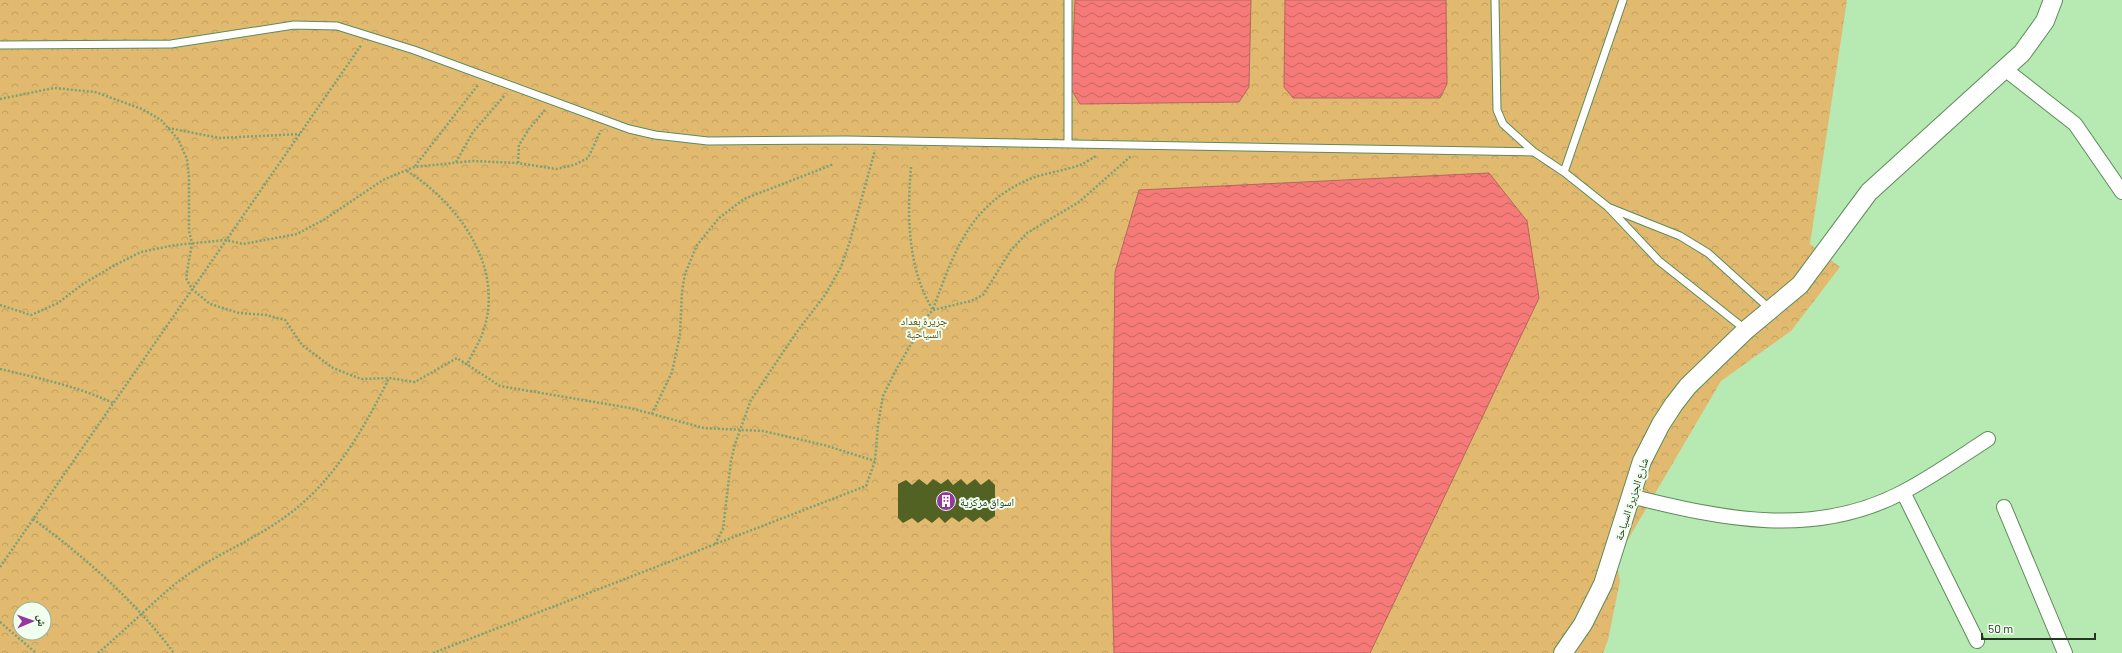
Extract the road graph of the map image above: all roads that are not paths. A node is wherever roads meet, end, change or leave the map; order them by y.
1 (1068, 0) edge
2 (1495, 0) edge
3 (1623, 0) edge
4 (2053, 0) edge
5 (0, 45) edge
6 (2006, 70) junction
7 (1068, 144) junction
8 (1534, 152) junction
9 (1564, 172) junction
10 (2122, 192) edge
11 (1608, 207) junction
12 (1770, 309) junction
13 (1746, 330) junction
14 (1988, 439) dead end
15 (1903, 492) junction
16 (1630, 496) junction
17 (2004, 507) dead end
18 (1977, 641) dead end
19 (1563, 653) edge
20 (2065, 653) edge

1 - 7 lane
2 - 8 lane
3 - 9 lane
4 - 6 street, شارع الجزيرة السياحة
5 - 7 lane
6 - 10 street
6 - 12 street, شارع الجزيرة السياحة
7 - 8 lane
8 - 9 lane
9 - 11 lane
11 - 12 lane
11 - 13 lane
12 - 13 street, شارع الجزيرة السياحة
13 - 16 street, شارع الجزيرة السياحة
14 - 15 street
15 - 16 street
15 - 18 street
16 - 19 street, شارع الجزيرة السياحة
17 - 20 street

